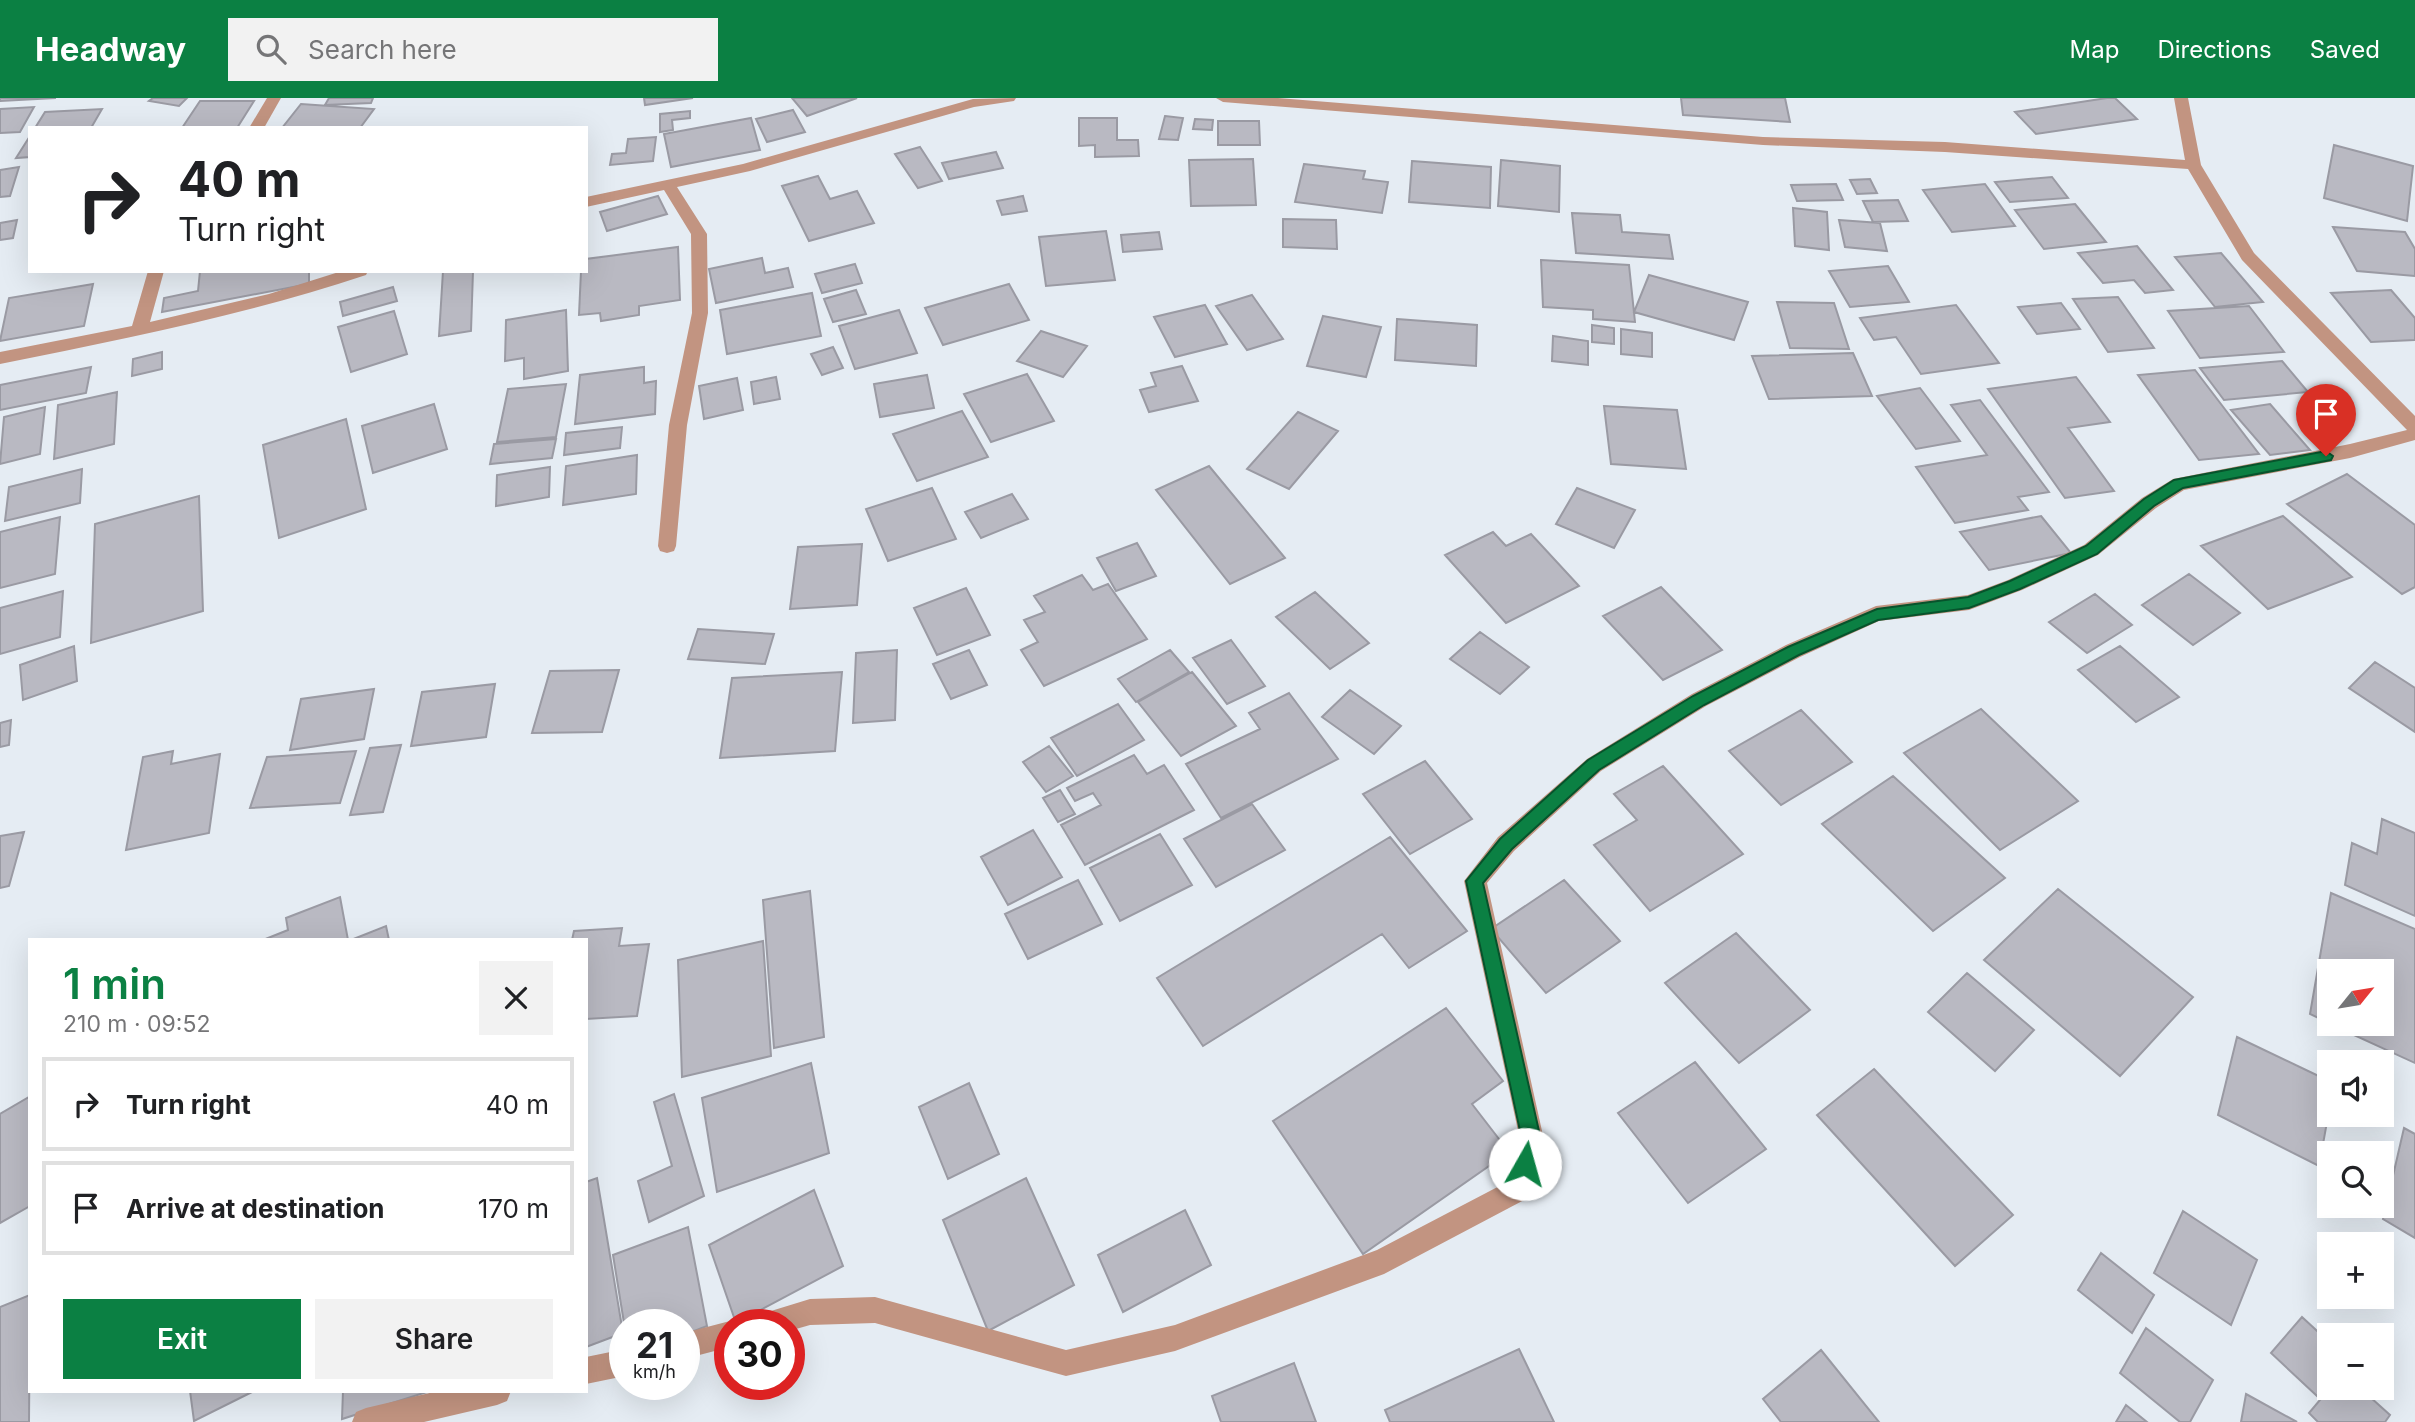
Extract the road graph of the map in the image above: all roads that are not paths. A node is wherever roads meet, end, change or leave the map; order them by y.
1 (274, 98) edge
2 (1009, 98) edge
3 (1223, 98) edge
4 (2181, 98) edge
5 (257, 126) edge
6 (2193, 165) junction
7 (668, 185) junction
8 (588, 202) edge
9 (155, 273) edge
10 (354, 273) edge
11 (139, 330) junction
12 (0, 358) edge
13 (2415, 427) edge
14 (2415, 434) edge
15 (667, 546) dead end
16 (805, 1313) edge
17 (609, 1366) edge
18 (588, 1371) edge
19 (489, 1393) edge
20 (366, 1422) edge

1 - 5 street
2 - 7 street
3 - 6 street
4 - 6 street
6 - 13 street
7 - 8 street
7 - 15 street
9 - 11 street
10 - 11 street
11 - 12 street
14 - 16 street
17 - 18 street
19 - 20 street

